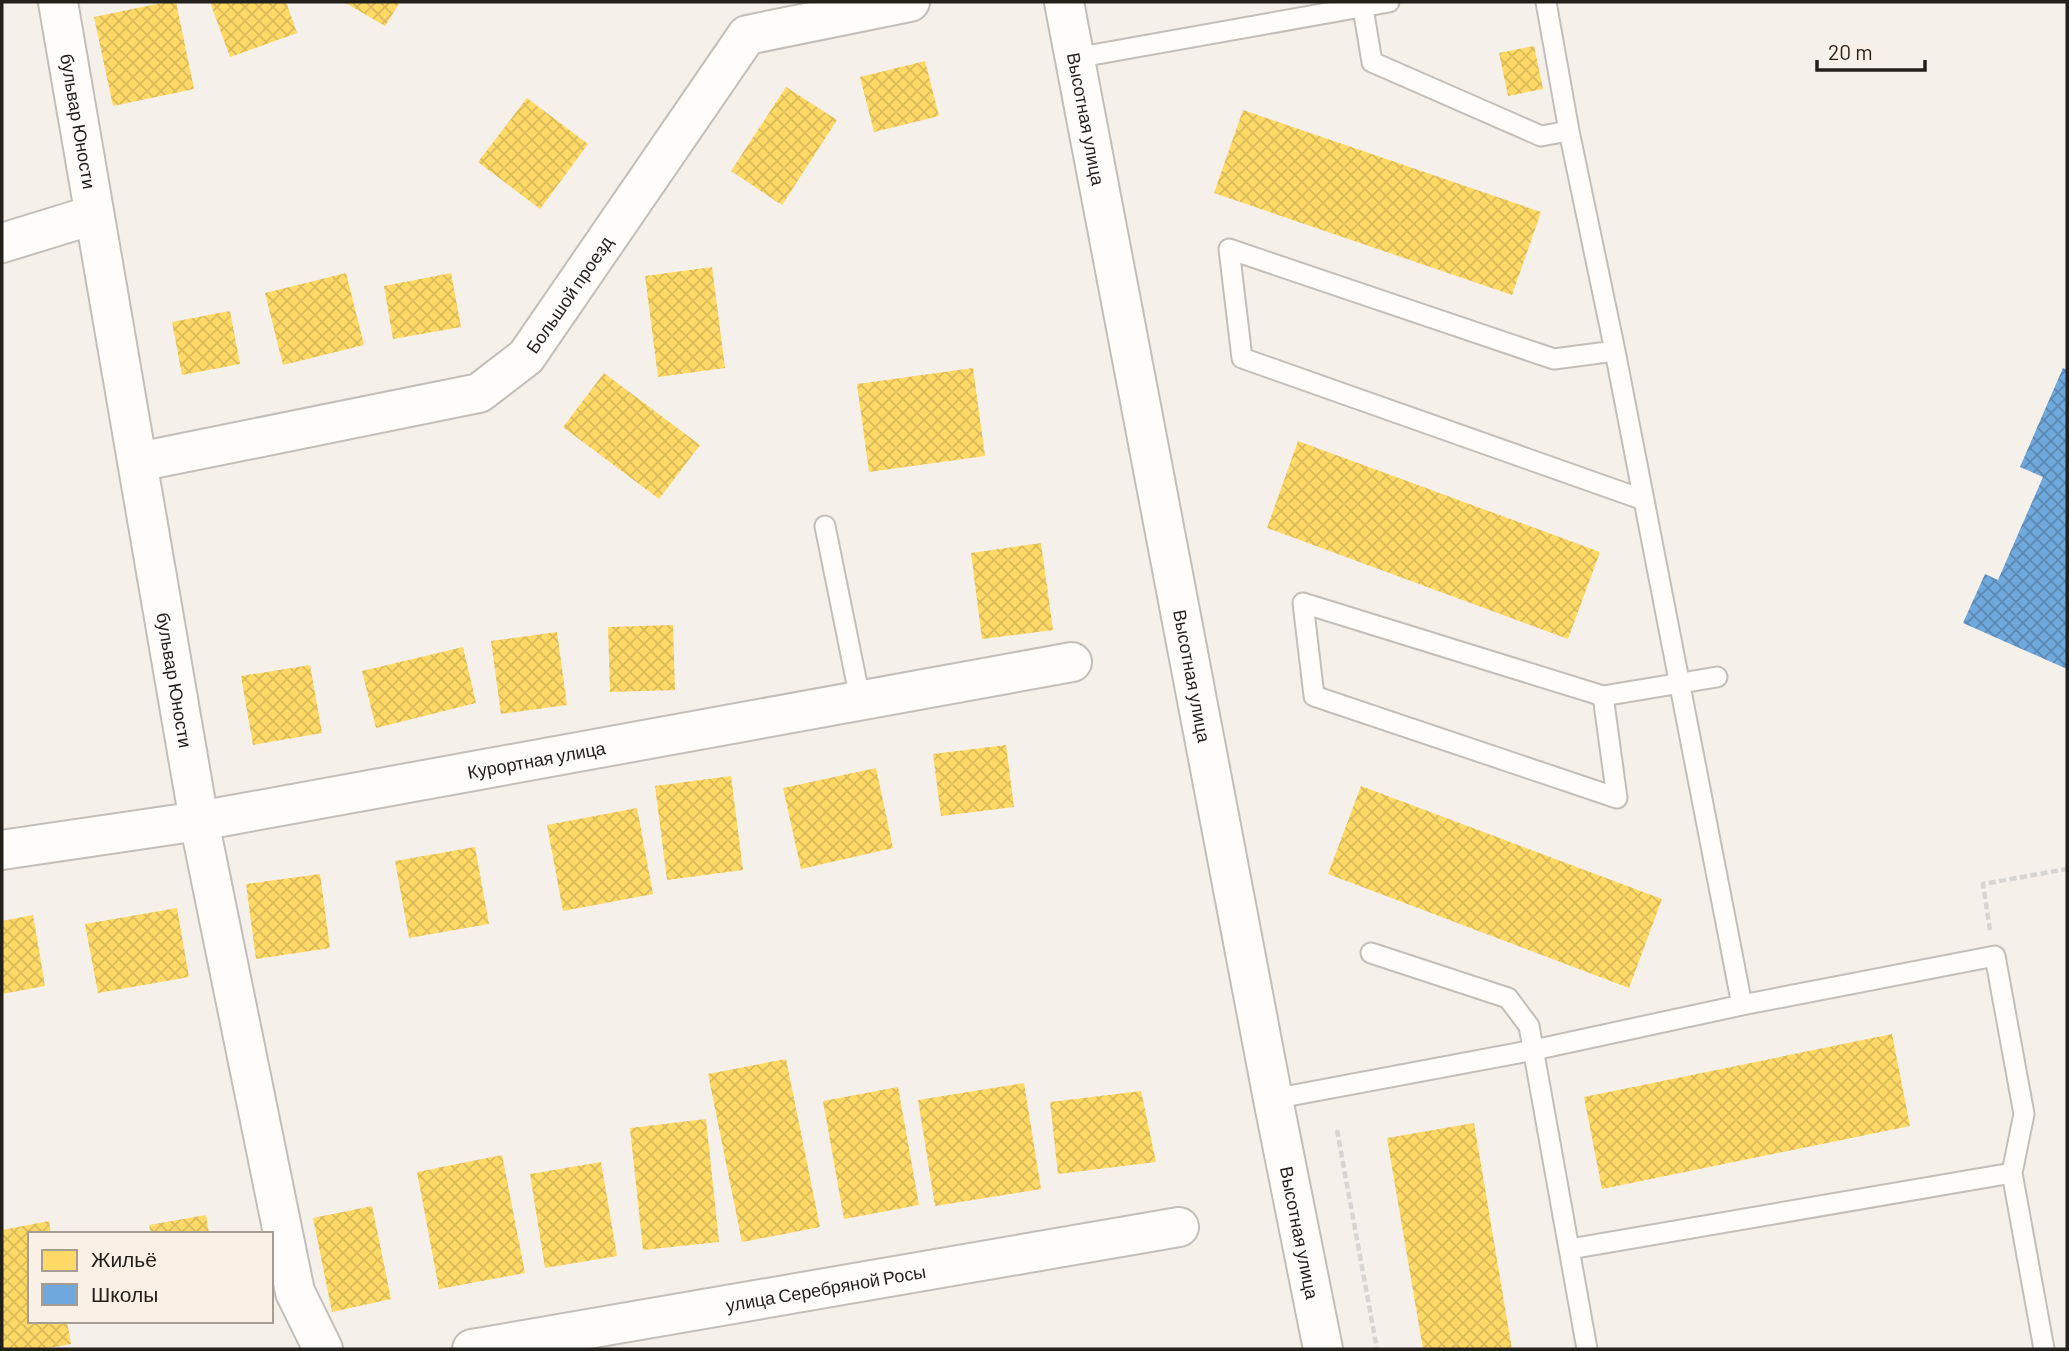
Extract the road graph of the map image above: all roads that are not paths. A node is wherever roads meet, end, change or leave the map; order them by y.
1 (58, 2) edge
2 (910, 2) edge
3 (1064, 2) edge
4 (1389, 2) edge
5 (1546, 2) edge
6 (1363, 4) edge
7 (1074, 58) junction
8 (1569, 131) junction
9 (93, 215) junction
10 (2, 243) edge
11 (1615, 351) junction
12 (138, 462) junction
13 (1644, 500) junction
14 (825, 526) dead end
15 (1072, 662) dead end
16 (1717, 677) dead end
17 (1679, 682) junction
18 (1603, 696) junction
19 (860, 699) junction
20 (199, 821) junction
21 (2, 850) edge
22 (1371, 953) dead end
23 (1742, 1005) junction
24 (1534, 1050) junction
25 (1273, 1099) junction
26 (2012, 1173) junction
27 (1179, 1227) dead end
28 (1570, 1249) junction
29 (323, 1349) edge
30 (472, 1349) edge
31 (1323, 1349) edge
32 (1587, 1349) edge
33 (2043, 1349) edge

1 - 9 street, бульвар Юности
2 - 12 street, Большой проезд
3 - 7 street, Высотная улица
4 - 6 lane
5 - 8 lane
6 - 7 lane
6 - 8 lane
7 - 25 street, Высотная улица
8 - 11 lane
9 - 10 street
9 - 12 street, бульвар Юности
11 - 13 lane
11 - 13 lane
12 - 20 street, бульвар Юности
13 - 17 lane
14 - 19 lane
15 - 19 street, Курортная улица
16 - 17 lane
17 - 18 lane
17 - 23 lane
18 - 18 lane
19 - 20 street, Курортная улица
20 - 21 street, Курортная улица
20 - 29 street, бульвар Юности
22 - 24 lane
23 - 24 lane
23 - 26 lane
24 - 25 lane
24 - 28 lane
25 - 31 street, Высотная улица
26 - 28 lane
26 - 33 lane
27 - 30 street, улица Серебряной Росы
28 - 32 lane

